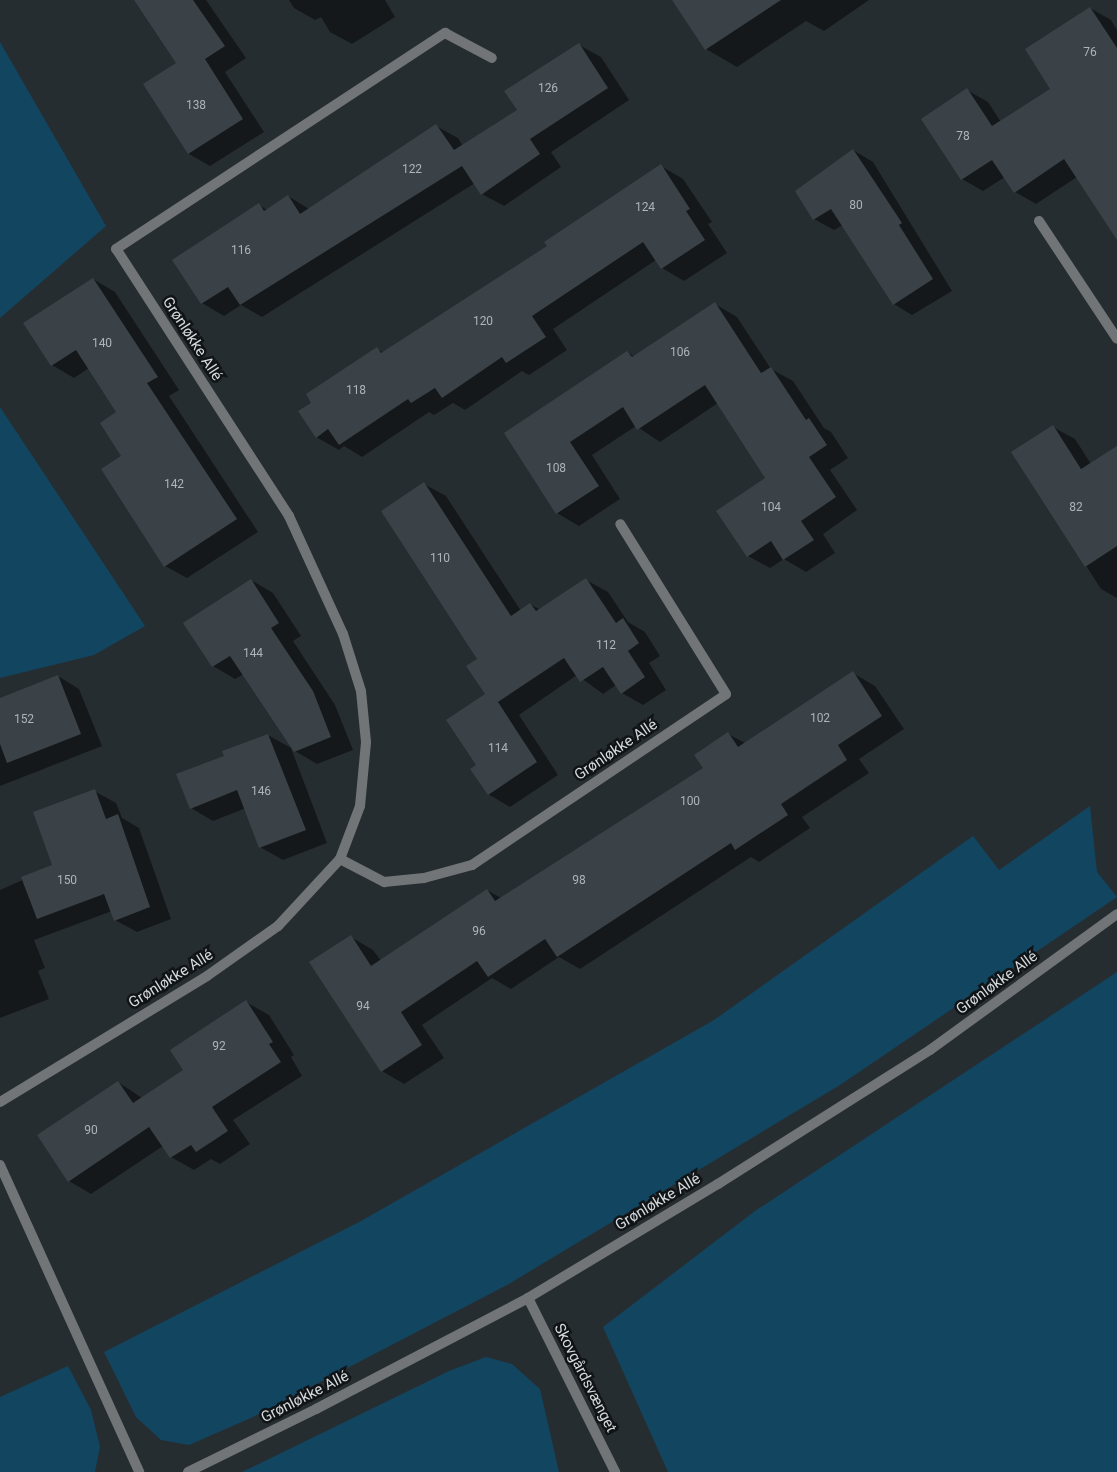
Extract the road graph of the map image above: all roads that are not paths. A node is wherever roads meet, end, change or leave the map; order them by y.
1 (492, 58) dead end
2 (1039, 221) dead end
3 (1117, 339) edge
4 (620, 524) dead end
5 (340, 859) junction
6 (1117, 914) edge
7 (0, 1102) edge
8 (0, 1165) edge
9 (528, 1298) junction
10 (139, 1472) edge
11 (188, 1472) edge
12 (615, 1472) edge

1 - 5 street, Grønløkke Allé
2 - 3 street
4 - 5 street, Grønløkke Allé
5 - 7 street, Grønløkke Allé
6 - 9 street, Grønløkke Allé
8 - 10 street
9 - 11 street, Grønløkke Allé
9 - 12 street, Skovgårdsvænget

